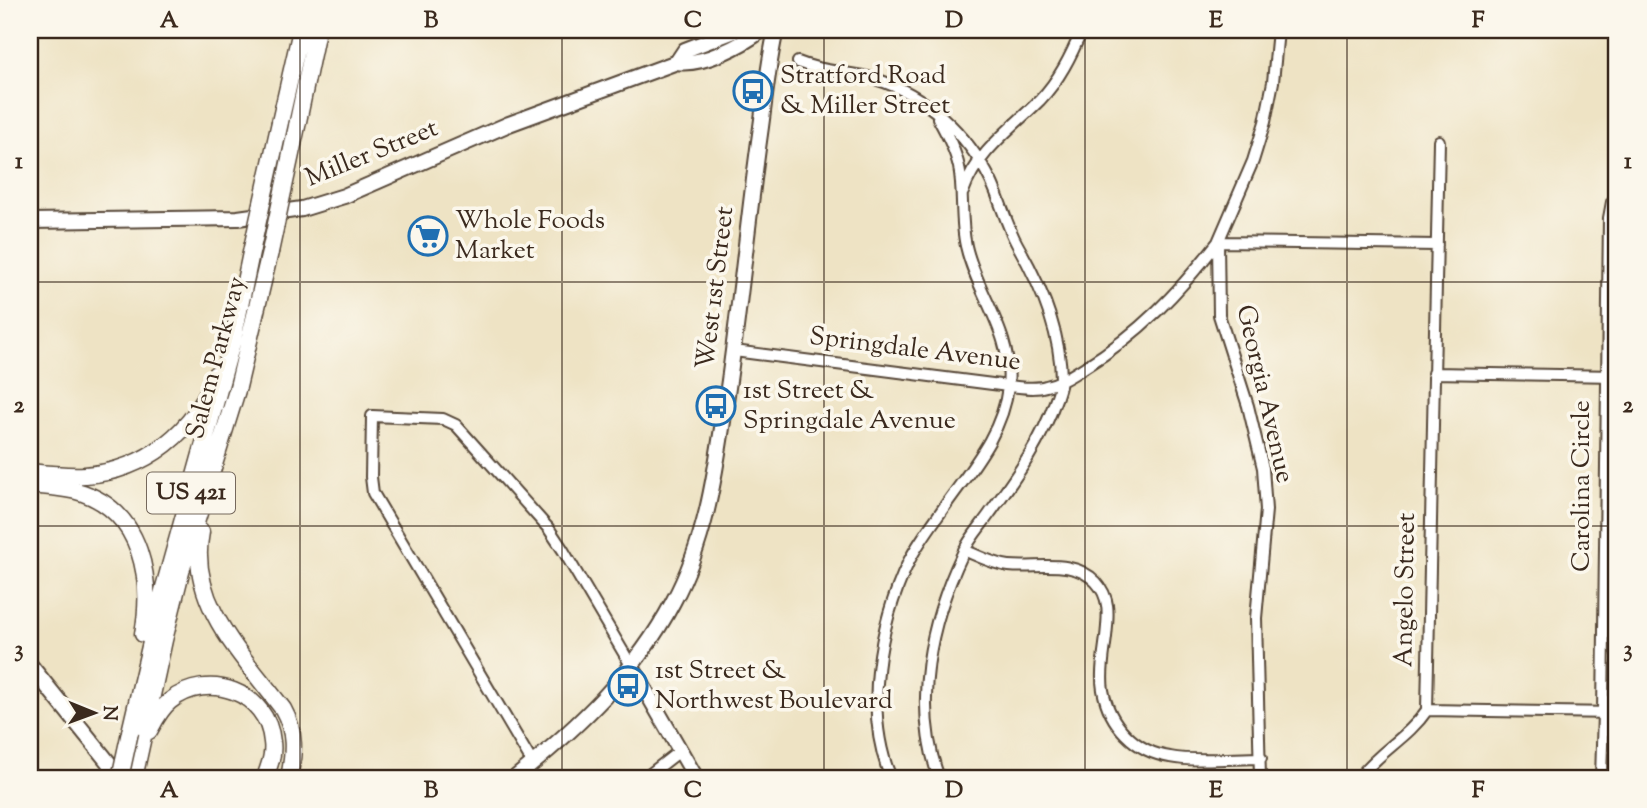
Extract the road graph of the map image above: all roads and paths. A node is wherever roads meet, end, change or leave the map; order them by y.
1 (301, 30) edge
2 (317, 30) edge
3 (737, 30) edge
4 (762, 30) edge
5 (776, 30) edge
6 (1082, 30) edge
7 (1278, 30) edge
8 (677, 62) junction
9 (797, 62) dead end
10 (933, 108) junction
11 (1439, 141) dead end
12 (979, 160) junction
13 (1617, 196) edge
14 (961, 198) junction
15 (30, 221) edge
16 (1218, 242) junction
17 (1437, 245) junction
18 (251, 252) junction
19 (734, 351) junction
20 (1433, 373) junction
21 (1611, 376) edge
22 (1062, 381) junction
23 (1009, 386) junction
24 (215, 460) junction
25 (30, 472) edge
26 (30, 485) edge
27 (964, 550) junction
28 (1604, 603) junction
29 (1617, 604) edge
30 (30, 664) edge
31 (632, 667) junction
32 (1427, 710) junction
33 (1603, 713) junction
34 (1617, 713) edge
35 (130, 732) junction
36 (141, 746) junction
37 (681, 750) junction
38 (1261, 758) junction
39 (533, 764) junction
40 (121, 778) edge
41 (134, 778) edge
42 (265, 778) edge
43 (289, 778) edge
44 (515, 778) edge
45 (645, 778) edge
46 (696, 778) edge
47 (891, 778) edge
48 (939, 778) edge
49 (1260, 778) edge
50 (1359, 778) edge
51 (1601, 778) edge

1 - 18 highway, Salem Parkway / US 421, bridge
2 - 24 highway, Salem Parkway / US 421, bridge
3 - 8 main road, Miller Street
4 - 8 main road, Miller Street
5 - 19 main road, West 1st Street
6 - 12 street
7 - 16 street, Georgia Avenue
8 - 15 main road, Miller Street
9 - 10 street
10 - 12 street
10 - 14 street
11 - 17 street
12 - 14 street
12 - 22 street
13 - 21 street, Carolina Circle
14 - 23 street
16 - 17 street
16 - 22 street, Springdale Avenue
16 - 38 street, Georgia Avenue
17 - 20 street
18 - 25 highway
18 - 35 highway, Salem Parkway / US 421
19 - 23 street, Springdale Avenue
19 - 31 main road, West 1st Street
20 - 21 street
20 - 32 street, Angelo Street
21 - 28 street, Carolina Circle
22 - 23 street, Springdale Avenue
22 - 27 street
23 - 47 street
24 - 36 highway, Salem Parkway / US 421
24 - 43 highway
26 - 35 highway
27 - 38 street
27 - 48 street
28 - 29 street
28 - 33 street, Carolina Circle
30 - 40 main road
31 - 37 main road
31 - 39 main road, West 1st Street
31 - 39 street
32 - 33 street
32 - 50 street
33 - 34 street
33 - 51 street, Carolina Circle
35 - 40 highway, Salem Parkway / US 421, bridge
36 - 41 highway, Salem Parkway / US 421
36 - 42 highway
37 - 45 street
37 - 46 main road
38 - 49 street, Georgia Avenue
39 - 44 main road, West 1st Street

